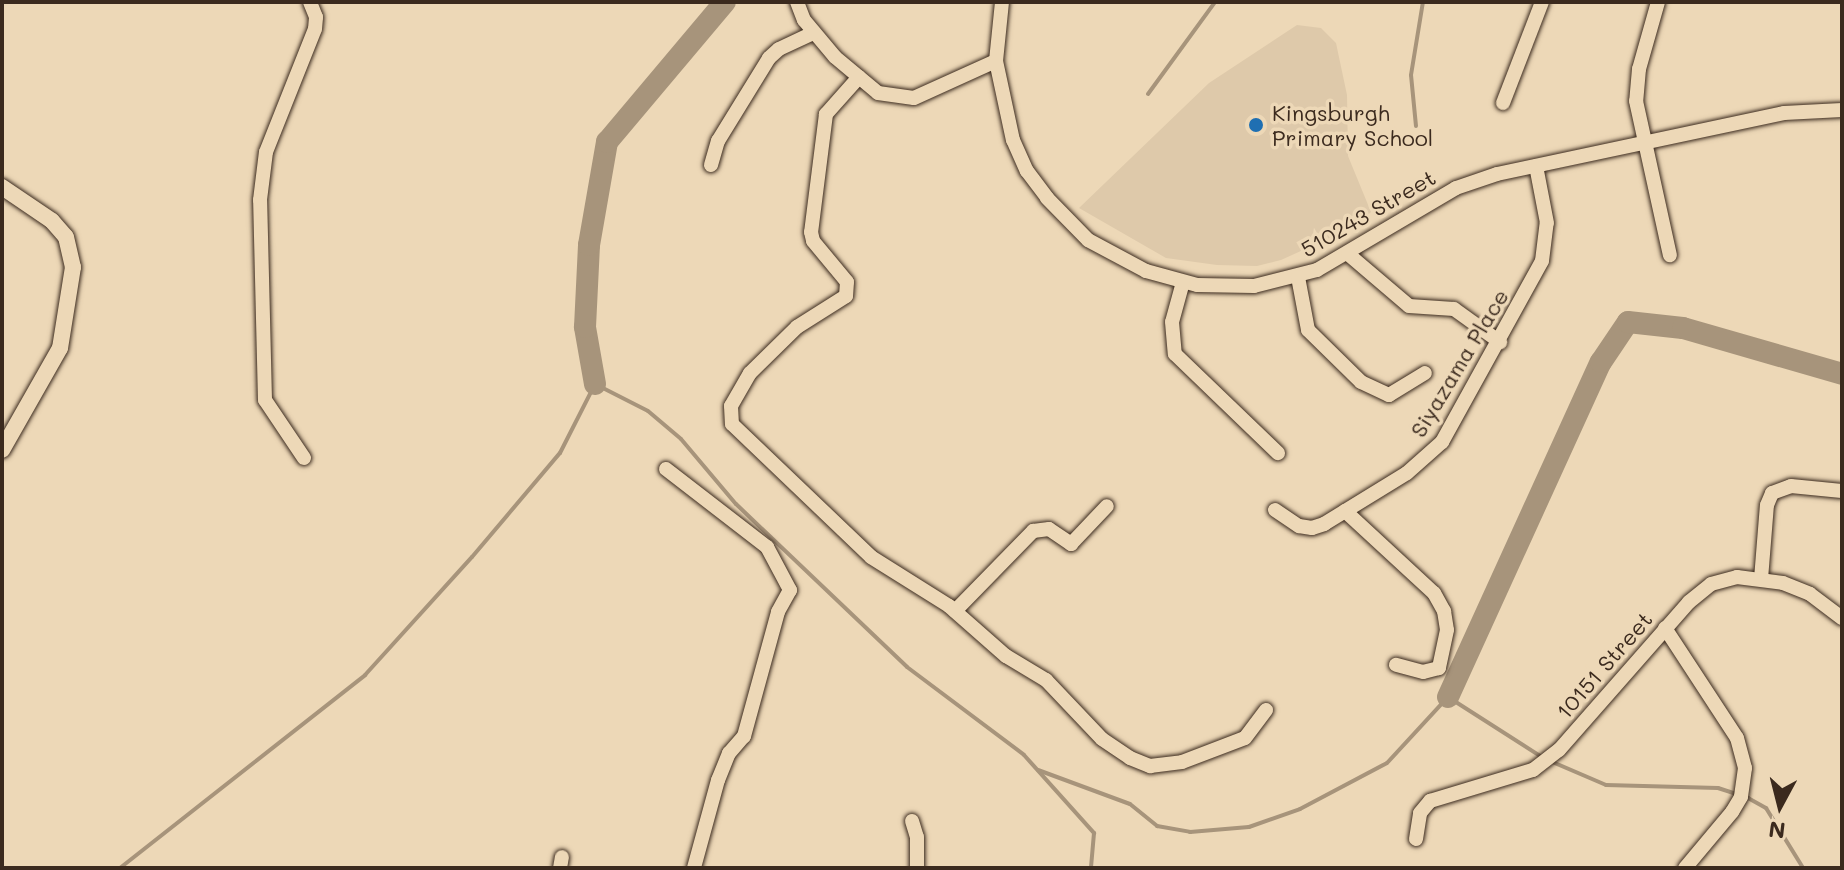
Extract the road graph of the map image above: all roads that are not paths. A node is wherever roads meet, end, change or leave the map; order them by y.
1 (310, 2) edge
2 (797, 2) edge
3 (1002, 2) edge
4 (1542, 2) edge
5 (1658, 2) edge
6 (814, 33) junction
7 (996, 61) junction
8 (859, 77) junction
9 (1503, 103) dead end
10 (1842, 110) edge
11 (1644, 143) junction
12 (711, 165) dead end
13 (1536, 166) junction
14 (2, 187) edge
15 (1348, 254) junction
16 (1670, 255) dead end
17 (1298, 277) junction
18 (1183, 282) junction
19 (1500, 342) junction
20 (1425, 373) dead end
21 (2, 450) edge
22 (1278, 453) dead end
23 (304, 458) dead end
24 (666, 469) dead end
25 (1842, 491) edge
26 (1107, 506) dead end
27 (1275, 510) dead end
28 (1345, 511) junction
29 (1761, 579) junction
30 (955, 611) junction
31 (1842, 618) edge
32 (1665, 628) junction
33 (1396, 665) dead end
34 (1266, 710) dead end
35 (912, 821) dead end
36 (1416, 839) dead end
37 (694, 868) edge
38 (917, 868) edge
39 (1685, 868) edge

1 - 23 street
2 - 6 street
3 - 7 street, 510243 Street
4 - 9 street
5 - 11 street
6 - 8 street
6 - 12 street
7 - 8 street
7 - 18 street, 510243 Street
8 - 30 street
10 - 11 street, 510243 Street
11 - 13 street, 510243 Street
11 - 16 street
13 - 15 street, 510243 Street
13 - 19 street, Siyazama Place
14 - 21 street
15 - 17 street, 510243 Street
15 - 19 street
17 - 18 street, 510243 Street
17 - 20 street
18 - 22 street
19 - 28 street, Siyazama Place
24 - 37 street
25 - 29 street
26 - 30 street
27 - 28 street, Siyazama Place
28 - 33 street
29 - 31 street, 10151 Street
29 - 32 street, 10151 Street
30 - 34 street
32 - 36 street, 10151 Street
32 - 39 street
35 - 38 street

